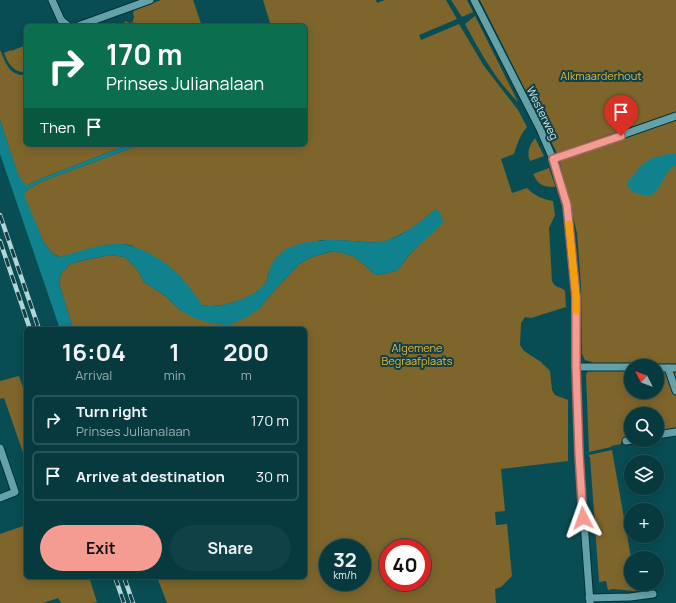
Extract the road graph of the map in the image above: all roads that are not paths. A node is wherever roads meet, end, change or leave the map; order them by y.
1 (52, 0) edge
2 (150, 0) edge
3 (474, 0) edge
4 (66, 24) edge
5 (84, 24) edge
6 (676, 116) edge
7 (553, 159) junction
8 (576, 367) junction
9 (624, 368) edge
10 (672, 368) edge
11 (676, 391) edge
12 (676, 432) edge
13 (664, 434) edge
14 (0, 448) edge
15 (0, 498) edge
16 (653, 594) dead end
17 (589, 600) edge

1 - 4 street
2 - 5 street
3 - 7 street, Westerweg
6 - 7 street
7 - 8 street, Westerweg
8 - 9 street
8 - 17 street, Westerweg
10 - 11 street
12 - 13 street
14 - 15 street
16 - 17 street

